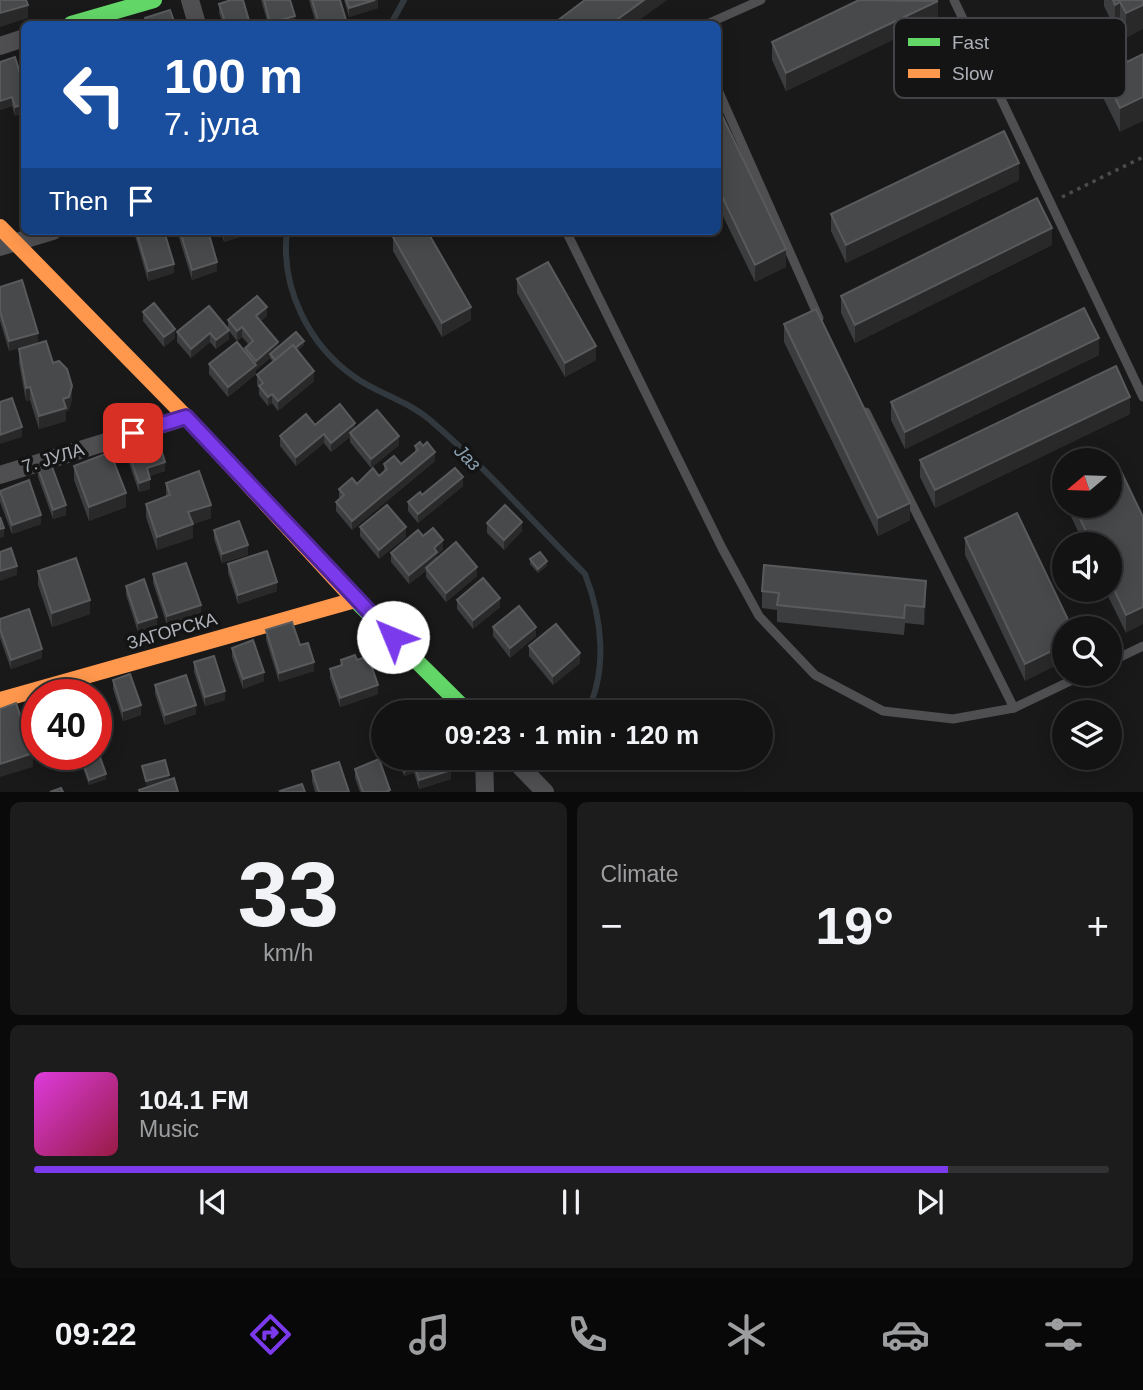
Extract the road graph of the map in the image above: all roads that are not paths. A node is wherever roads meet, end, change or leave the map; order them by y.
1 (154, 0) edge
2 (190, 0) edge
3 (761, 0) edge
4 (954, 0) edge
5 (963, 18) edge
6 (81, 21) edge
7 (196, 21) edge
8 (714, 21) edge
9 (21, 39) edge
10 (0, 46) edge
11 (721, 97) edge
12 (1001, 98) edge
13 (0, 227) edge
14 (41, 235) edge
15 (568, 235) edge
16 (7, 245) edge
17 (825, 330) edge
18 (1143, 397) edge
19 (862, 403) edge
20 (186, 417) junction
21 (0, 475) edge
22 (355, 600) junction
23 (1143, 646) edge
24 (1122, 656) edge
25 (1060, 686) edge
26 (0, 700) edge
27 (456, 700) edge
28 (1014, 708) junction
29 (484, 770) edge
30 (524, 770) edge
31 (485, 792) edge
32 (545, 792) edge

1 - 6 street
2 - 7 street
3 - 8 lane
4 - 5 lane
9 - 10 street
11 - 17 lane
12 - 18 lane
13 - 16 street
14 - 16 street
15 - 28 lane
16 - 20 street
19 - 28 lane
20 - 21 street, 7. ЈУЛА
20 - 22 street
22 - 26 street, ЗАГОРСКА
22 - 27 street
23 - 24 lane
25 - 28 lane
29 - 31 street
30 - 32 street

